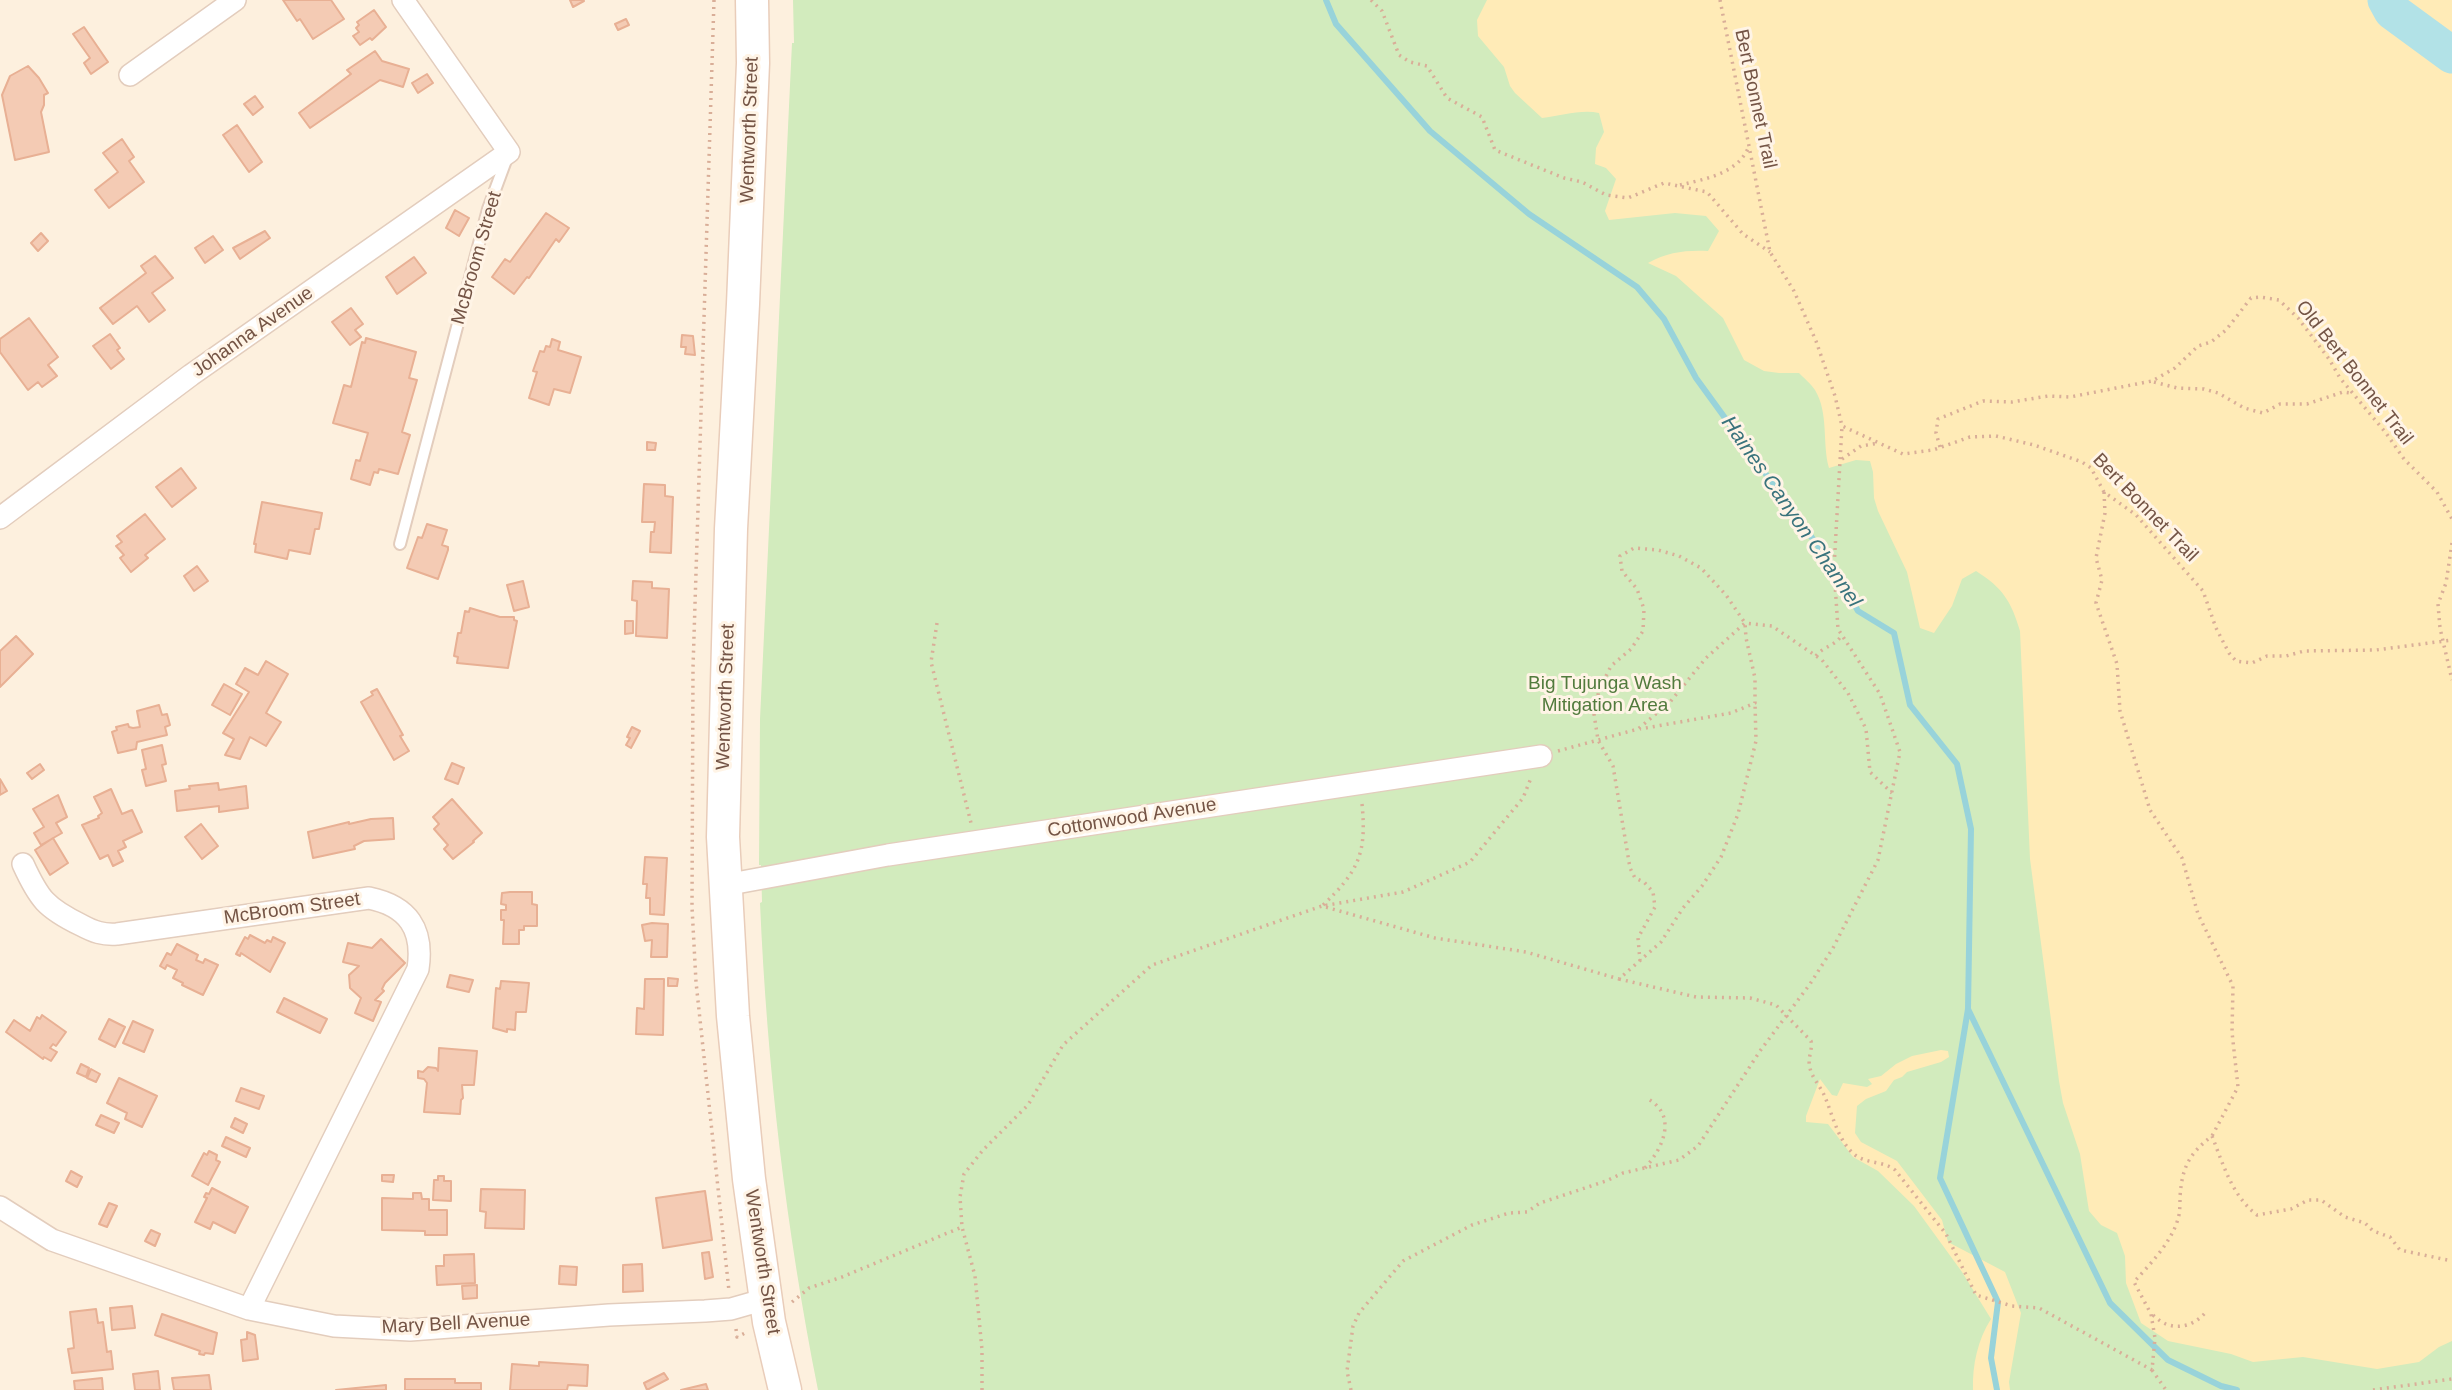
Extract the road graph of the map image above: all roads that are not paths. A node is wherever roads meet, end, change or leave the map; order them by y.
1 (234, 0) edge
2 (404, 0) edge
3 (752, 0) edge
4 (130, 75) dead end
5 (509, 152) junction
6 (0, 518) edge
7 (400, 544) dead end
8 (1541, 756) road end
9 (23, 864) dead end
10 (725, 885) junction
11 (0, 1207) edge
12 (249, 1309) junction
13 (768, 1310) junction
14 (785, 1390) edge

1 - 4 street
2 - 5 street
3 - 10 main road, Wentworth Street
5 - 6 street, Johanna Avenue
5 - 7 lane, McBroom Street
8 - 10 street, Cottonwood Avenue
9 - 12 street, McBroom Street
10 - 13 main road, Wentworth Street
11 - 12 street, Mary Bell Avenue
12 - 13 street, Mary Bell Avenue
13 - 14 main road, Wentworth Street

